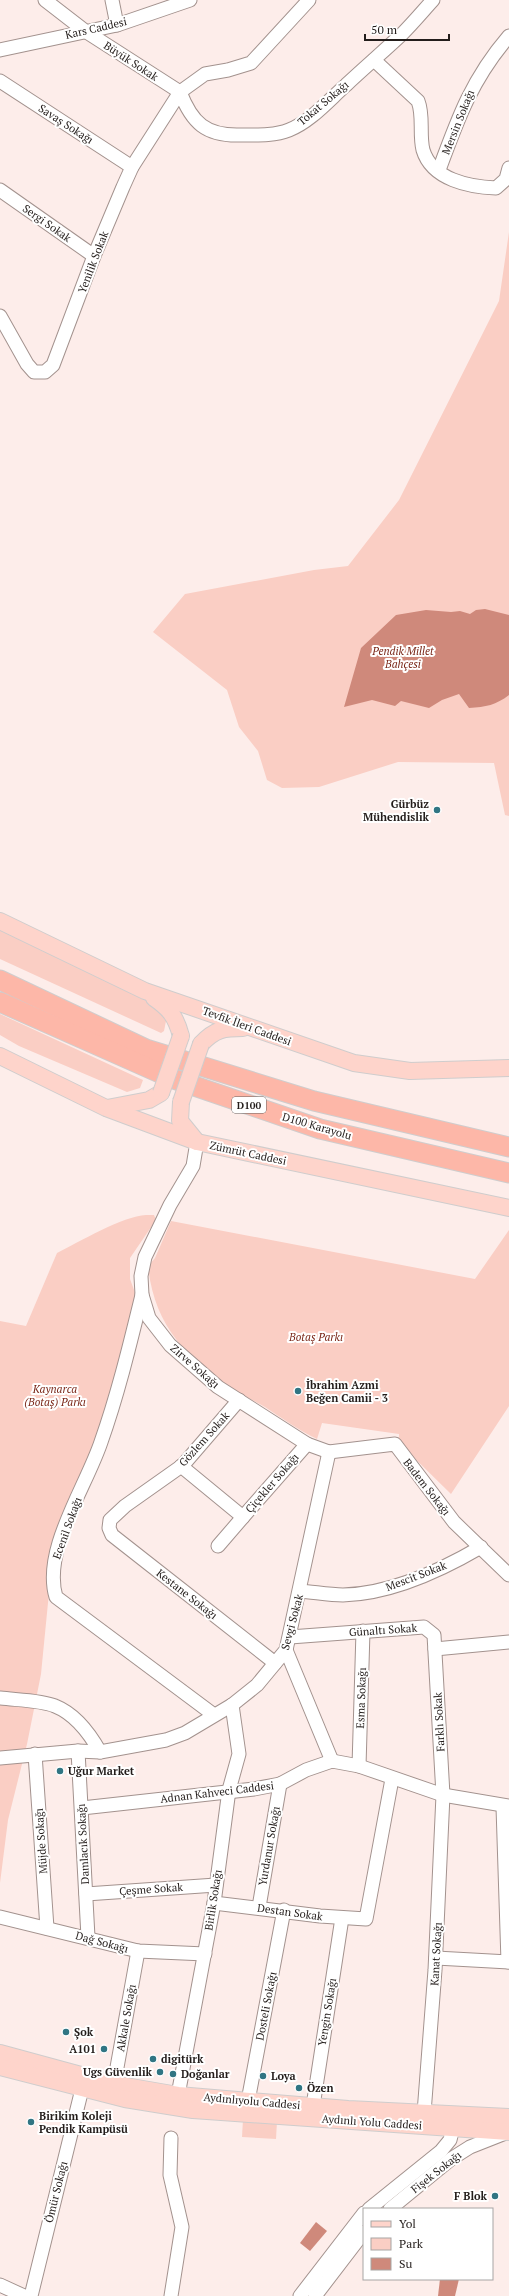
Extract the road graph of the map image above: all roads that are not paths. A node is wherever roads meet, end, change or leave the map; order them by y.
1 (45, 0) edge
2 (112, 0) edge
3 (190, 0) edge
4 (309, 0) edge
5 (433, 0) edge
6 (117, 25) junction
7 (85, 31) junction
8 (509, 36) edge
9 (0, 50) edge
10 (374, 60) junction
11 (0, 81) edge
12 (180, 92) junction
13 (132, 167) junction
14 (509, 168) edge
15 (439, 170) junction
16 (0, 190) edge
17 (94, 256) junction
18 (1, 320) edge
19 (0, 921) edge
20 (0, 980) edge
21 (144, 991) junction
22 (0, 1002) edge
23 (253, 1029) junction
24 (0, 1056) edge
25 (509, 1068) edge
26 (106, 1108) junction
27 (197, 1142) junction
28 (509, 1147) edge
29 (509, 1173) edge
30 (509, 1208) edge
31 (142, 1295) junction
32 (239, 1400) junction
33 (307, 1444) junction
34 (329, 1452) junction
35 (181, 1466) junction
36 (243, 1517) junction
37 (110, 1520) joint
38 (218, 1546) dead end
39 (481, 1547) junction
40 (509, 1575) edge
41 (300, 1591) junction
42 (363, 1631) junction
43 (509, 1642) edge
44 (288, 1644) junction
45 (435, 1649) junction
46 (275, 1663) junction
47 (0, 1698) edge
48 (232, 1704) junction
49 (214, 1715) junction
50 (78, 1751) junction
51 (100, 1752) junction
52 (35, 1754) junction
53 (0, 1758) edge
54 (332, 1761) junction
55 (359, 1766) junction
56 (392, 1779) junction
57 (280, 1784) junction
58 (229, 1790) junction
59 (443, 1795) junction
60 (506, 1806) edge
61 (82, 1808) junction
62 (216, 1885) junction
63 (86, 1894) junction
64 (214, 1903) junction
65 (259, 1907) junction
66 (284, 1910) junction
67 (0, 1917) edge
68 (342, 1918) junction
69 (46, 1928) junction
70 (88, 1937) junction
71 (138, 1951) junction
72 (205, 1954) junction
73 (436, 1958) junction
74 (508, 1962) edge
75 (0, 2053) edge
76 (0, 2067) edge
77 (114, 2084) junction
78 (82, 2089) junction
79 (178, 2095) junction
80 (248, 2101) junction
81 (313, 2106) junction
82 (424, 2113) junction
83 (509, 2127) edge
84 (453, 2128) junction
85 (171, 2138) dead end
86 (370, 2208) edge
87 (391, 2208) edge
88 (363, 2214) edge
89 (363, 2233) edge
90 (0, 2285) edge
91 (24, 2296) edge
92 (31, 2296) edge
93 (171, 2296) edge
94 (300, 2296) edge
95 (315, 2296) edge

1 - 7 street, Büyük Sokak
2 - 6 street
3 - 6 street, Kars Caddesi
4 - 12 street
5 - 10 street, Tokat Sokağı
6 - 7 street, Kars Caddesi
7 - 9 street, Kars Caddesi
7 - 12 street, Büyük Sokak
8 - 15 street, Mersin Sokağı
10 - 12 street, Tokat Sokağı
10 - 15 street
11 - 13 street, Savaş Sokağı
12 - 13 street, Yenilik Sokak
13 - 17 street, Yenilik Sokak
14 - 15 street
16 - 17 street, Sergi Sokak
17 - 18 street, Yenilik Sokak
19 - 21 main road, Tevfik İleri Caddesi
20 - 28 highway, D100 Karayolu / D100
21 - 23 main road, Tevfik İleri Caddesi
21 - 26 main road, bridge
22 - 29 highway, D100 Karayolu / D100
23 - 25 main road, Tevfik İleri Caddesi
23 - 27 main road, bridge
24 - 26 main road, Zümrüt Caddesi
26 - 27 main road, Zümrüt Caddesi
27 - 30 main road, Zümrüt Caddesi
27 - 31 street, Zirve Sokağı
31 - 32 street, Zirve Sokağı
31 - 49 street, Ecenil Sokağı
32 - 33 street, Zirve Sokağı
32 - 35 street, Gözlem Sokak
33 - 34 street, Zirve Sokağı
33 - 36 street, Çiçekler Sokağı
34 - 39 street, Badem Sokağı
34 - 41 street, Sevgi Sokak
35 - 36 street, Çiçekler Sokağı
35 - 37 street, Gözlem Sokak
36 - 38 street
37 - 46 street, Kestane Sokağı
39 - 40 street, Badem Sokağı
39 - 41 street, Mescit Sokak
41 - 44 street, Sevgi Sokak
42 - 44 street, Günaltı Sokak
42 - 45 street, Günaltı Sokak
42 - 55 street, Esma Sokağı
43 - 45 street
44 - 46 street, Sevgi Sokak
44 - 54 street
45 - 59 street, Farklı Sokak
46 - 48 street, Sevgi Sokak
47 - 51 street
48 - 49 street, Sevgi Sokak
48 - 58 street, Birlik Sokağı
49 - 51 street, Sevgi Sokak
50 - 51 street, Sevgi Sokak
50 - 52 street, Sevgi Sokak
50 - 61 street, Damlacık Sokağı
52 - 53 street, Sevgi Sokak
52 - 69 street, Müjde Sokağı
54 - 55 street, Adnan Kahveci Caddesi
54 - 57 street, Adnan Kahveci Caddesi
55 - 56 street, Adnan Kahveci Caddesi
56 - 59 street, Adnan Kahveci Caddesi
56 - 68 street, Destan Sokak
57 - 58 street, Adnan Kahveci Caddesi
57 - 65 street, Yurdanur Sokağı
58 - 61 street, Adnan Kahveci Caddesi
58 - 62 street, Birlik Sokağı
59 - 60 street, Adnan Kahveci Caddesi
59 - 73 street, Kanat Sokağı
60 - 74 street
61 - 63 street, Damlacık Sokağı
62 - 63 street, Çeşme Sokak
62 - 64 street, Birlik Sokağı
63 - 70 street, Damlacık Sokağı
64 - 65 street, Destan Sokak
64 - 72 street, Birlik Sokağı
65 - 66 street, Destan Sokak
66 - 68 street, Destan Sokak
66 - 80 street, Dosteli Sokağı
67 - 69 street, Dağ Sokağı
68 - 81 street, Yengin Sokağı
69 - 70 street, Dağ Sokağı
70 - 71 street, Dağ Sokağı
71 - 72 street, Dağ Sokağı
71 - 77 street, Akkale Sokağı
72 - 79 street, Birlik Sokağı
73 - 74 street
73 - 82 street, Kanat Sokağı
75 - 77 main road, Aydınlıyolu Caddesi
76 - 78 main road, Aydınlı Yolu Caddesi
77 - 79 main road, Aydınlıyolu Caddesi
78 - 84 main road, Aydınlı Yolu Caddesi
78 - 92 street, Ömür Sokağı
79 - 80 main road, Aydınlıyolu Caddesi
80 - 81 main road, Aydınlıyolu Caddesi
81 - 82 main road, Aydınlıyolu Caddesi
82 - 83 main road, Aydınlıyolu Caddesi
83 - 84 main road, Aydınlı Yolu Caddesi
83 - 87 street, Fişek Sokağı
84 - 86 street, Fişek Sokağı
85 - 93 street
88 - 94 street
89 - 95 street
90 - 91 street

